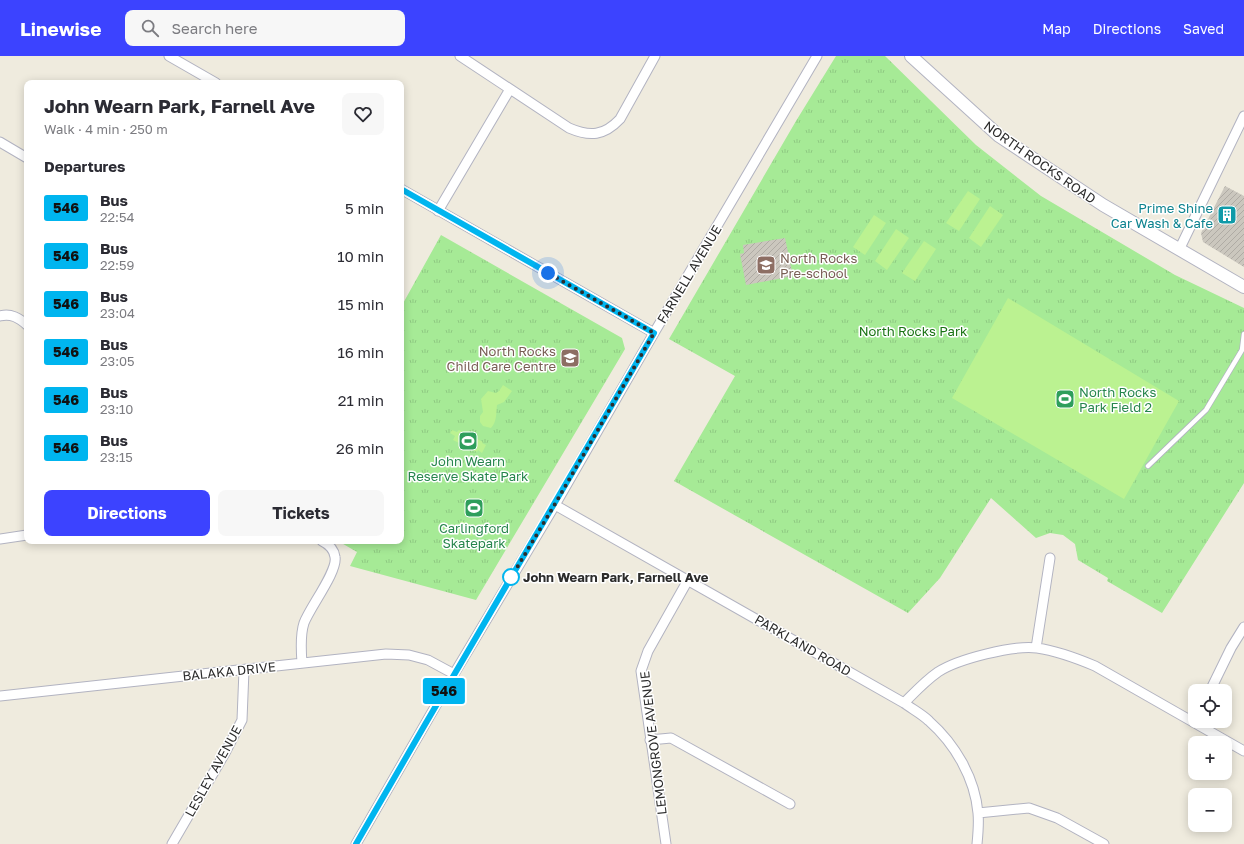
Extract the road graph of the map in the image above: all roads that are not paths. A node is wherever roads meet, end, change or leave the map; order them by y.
1 (168, 56) edge
2 (460, 56) edge
3 (655, 56) edge
4 (817, 56) edge
5 (911, 56) edge
6 (211, 80) edge
7 (510, 89) junction
8 (1244, 116) edge
9 (0, 142) edge
10 (24, 156) edge
11 (404, 191) edge
12 (438, 211) junction
13 (1179, 250) junction
14 (1244, 287) edge
15 (0, 316) edge
16 (24, 322) edge
17 (654, 333) junction
18 (1244, 334) edge
19 (1148, 466) dead end
20 (555, 504) junction
21 (24, 535) edge
22 (0, 539) edge
23 (326, 544) edge
24 (1050, 558) dead end
25 (688, 580) junction
26 (1244, 628) edge
27 (1036, 648) junction
28 (302, 663) junction
29 (244, 670) junction
30 (454, 674) junction
31 (1213, 684) edge
32 (0, 696) edge
33 (904, 703) junction
34 (1188, 718) edge
35 (1205, 728) edge
36 (650, 740) junction
37 (1244, 751) edge
38 (790, 804) dead end
39 (978, 813) junction
40 (172, 844) edge
41 (356, 844) edge
42 (666, 844) edge
43 (978, 844) edge
44 (1104, 844) edge

1 - 6 street
2 - 7 street
3 - 7 street
4 - 17 street, FARNELL AVENUE
5 - 13 main road, NORTH ROCKS ROAD
7 - 12 street
8 - 13 street
9 - 10 street
11 - 12 street
12 - 17 street
13 - 14 main road, NORTH ROCKS ROAD
15 - 16 street
17 - 20 street, FARNELL AVENUE
18 - 19 lane
20 - 25 street, PARKLAND ROAD
20 - 30 street, FARNELL AVENUE
21 - 22 street
23 - 28 street
24 - 27 street
25 - 33 street, PARKLAND ROAD
25 - 36 street, LEMONGROVE AVENUE
26 - 31 street
27 - 33 street
27 - 34 street
28 - 29 street, BALAKA DRIVE
28 - 30 street, BALAKA DRIVE
29 - 32 street, BALAKA DRIVE
29 - 40 street, LESLEY AVENUE
30 - 41 street, FARNELL AVENUE
33 - 39 street, PARKLAND ROAD
35 - 37 street
36 - 38 street
36 - 42 street, LEMONGROVE AVENUE
39 - 43 street, PARKLAND ROAD
39 - 44 street

